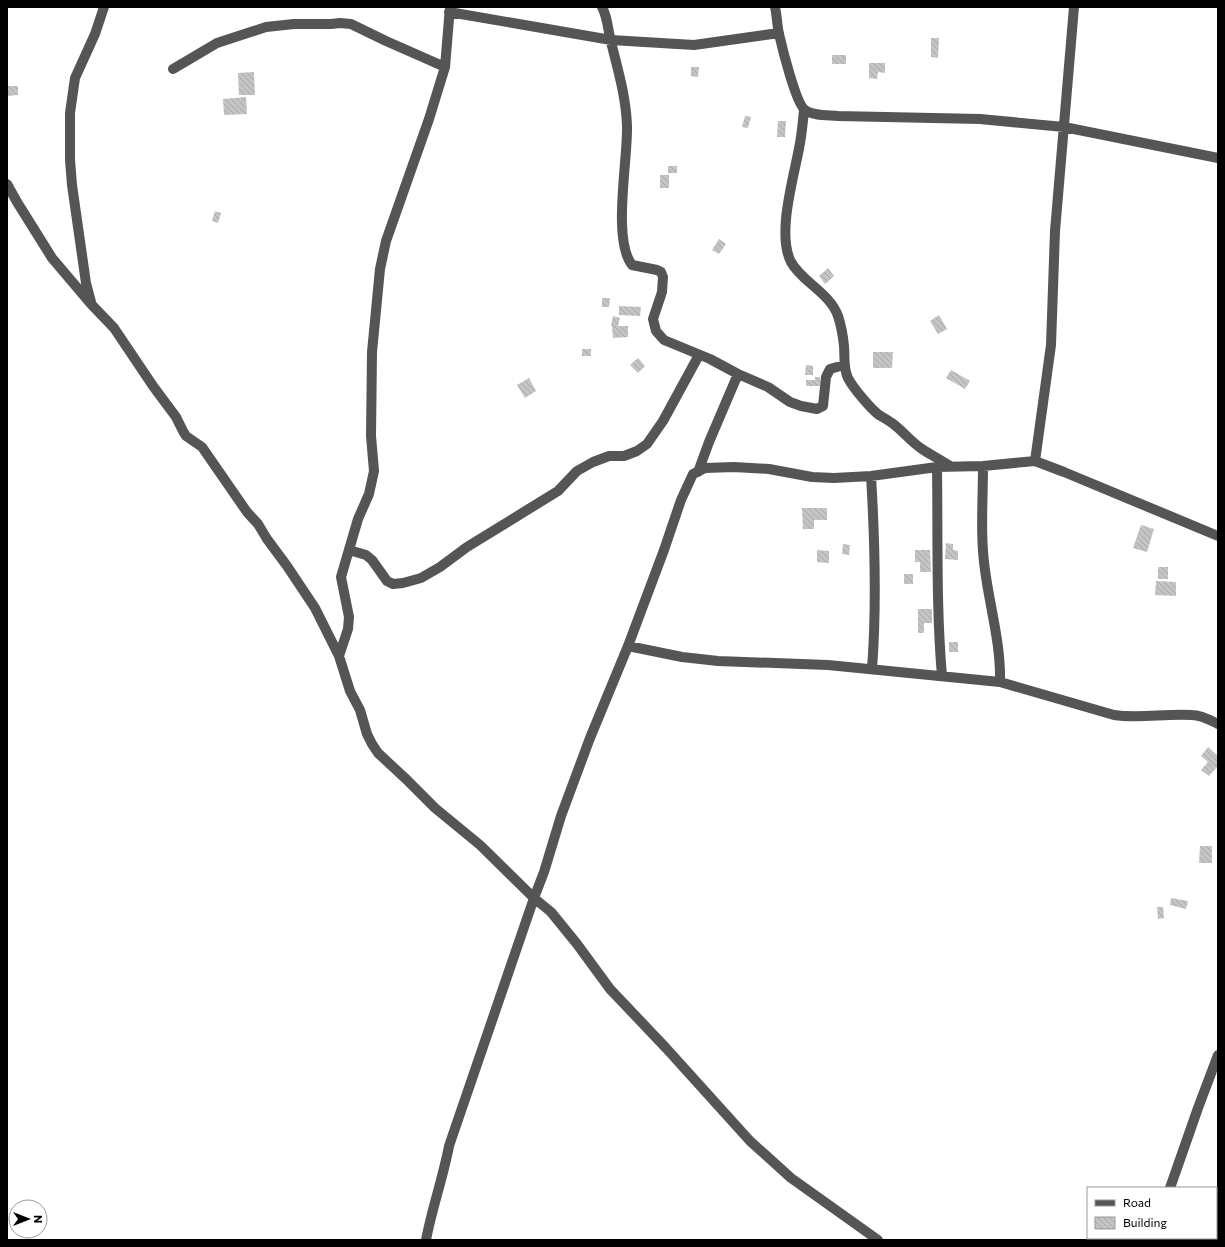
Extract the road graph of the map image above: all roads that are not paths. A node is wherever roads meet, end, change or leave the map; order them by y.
1 (104, 7) edge
2 (602, 7) edge
3 (775, 7) edge
4 (1074, 7) edge
5 (449, 10) edge
6 (779, 33) junction
7 (611, 40) junction
8 (445, 67) junction
9 (173, 69) dead end
10 (804, 110) junction
11 (1064, 127) junction
12 (1218, 158) edge
13 (7, 184) edge
14 (91, 304) junction
15 (699, 355) junction
16 (844, 365) junction
17 (738, 374) junction
18 (1035, 461) junction
19 (950, 466) junction
20 (983, 466) junction
21 (937, 467) junction
22 (698, 472) junction
23 (871, 476) junction
24 (1218, 536) edge
25 (350, 550) junction
26 (628, 646) junction
27 (339, 656) junction
28 (872, 669) junction
29 (942, 676) junction
30 (1000, 682) junction
31 (1218, 724) edge
32 (534, 898) junction
33 (1218, 1055) edge
34 (1170, 1187) edge
35 (426, 1240) edge
36 (878, 1240) edge

1 - 14 street
2 - 7 street
3 - 6 street
4 - 11 street
5 - 7 street
5 - 8 street
6 - 7 street
6 - 10 street
7 - 15 street
8 - 9 street
8 - 25 street
10 - 11 street
10 - 16 street
11 - 12 street
11 - 18 street
13 - 14 street
14 - 27 street
15 - 17 street
15 - 25 street
16 - 17 street
16 - 19 street
17 - 22 street
18 - 20 street
18 - 24 street
19 - 20 street
19 - 21 street
20 - 30 street
21 - 23 street
21 - 29 street
22 - 23 street
22 - 26 street
23 - 28 street
25 - 27 street
26 - 28 street
26 - 32 street
27 - 32 street
28 - 29 street
29 - 30 street
30 - 31 street
32 - 35 street
32 - 36 street
33 - 34 street

